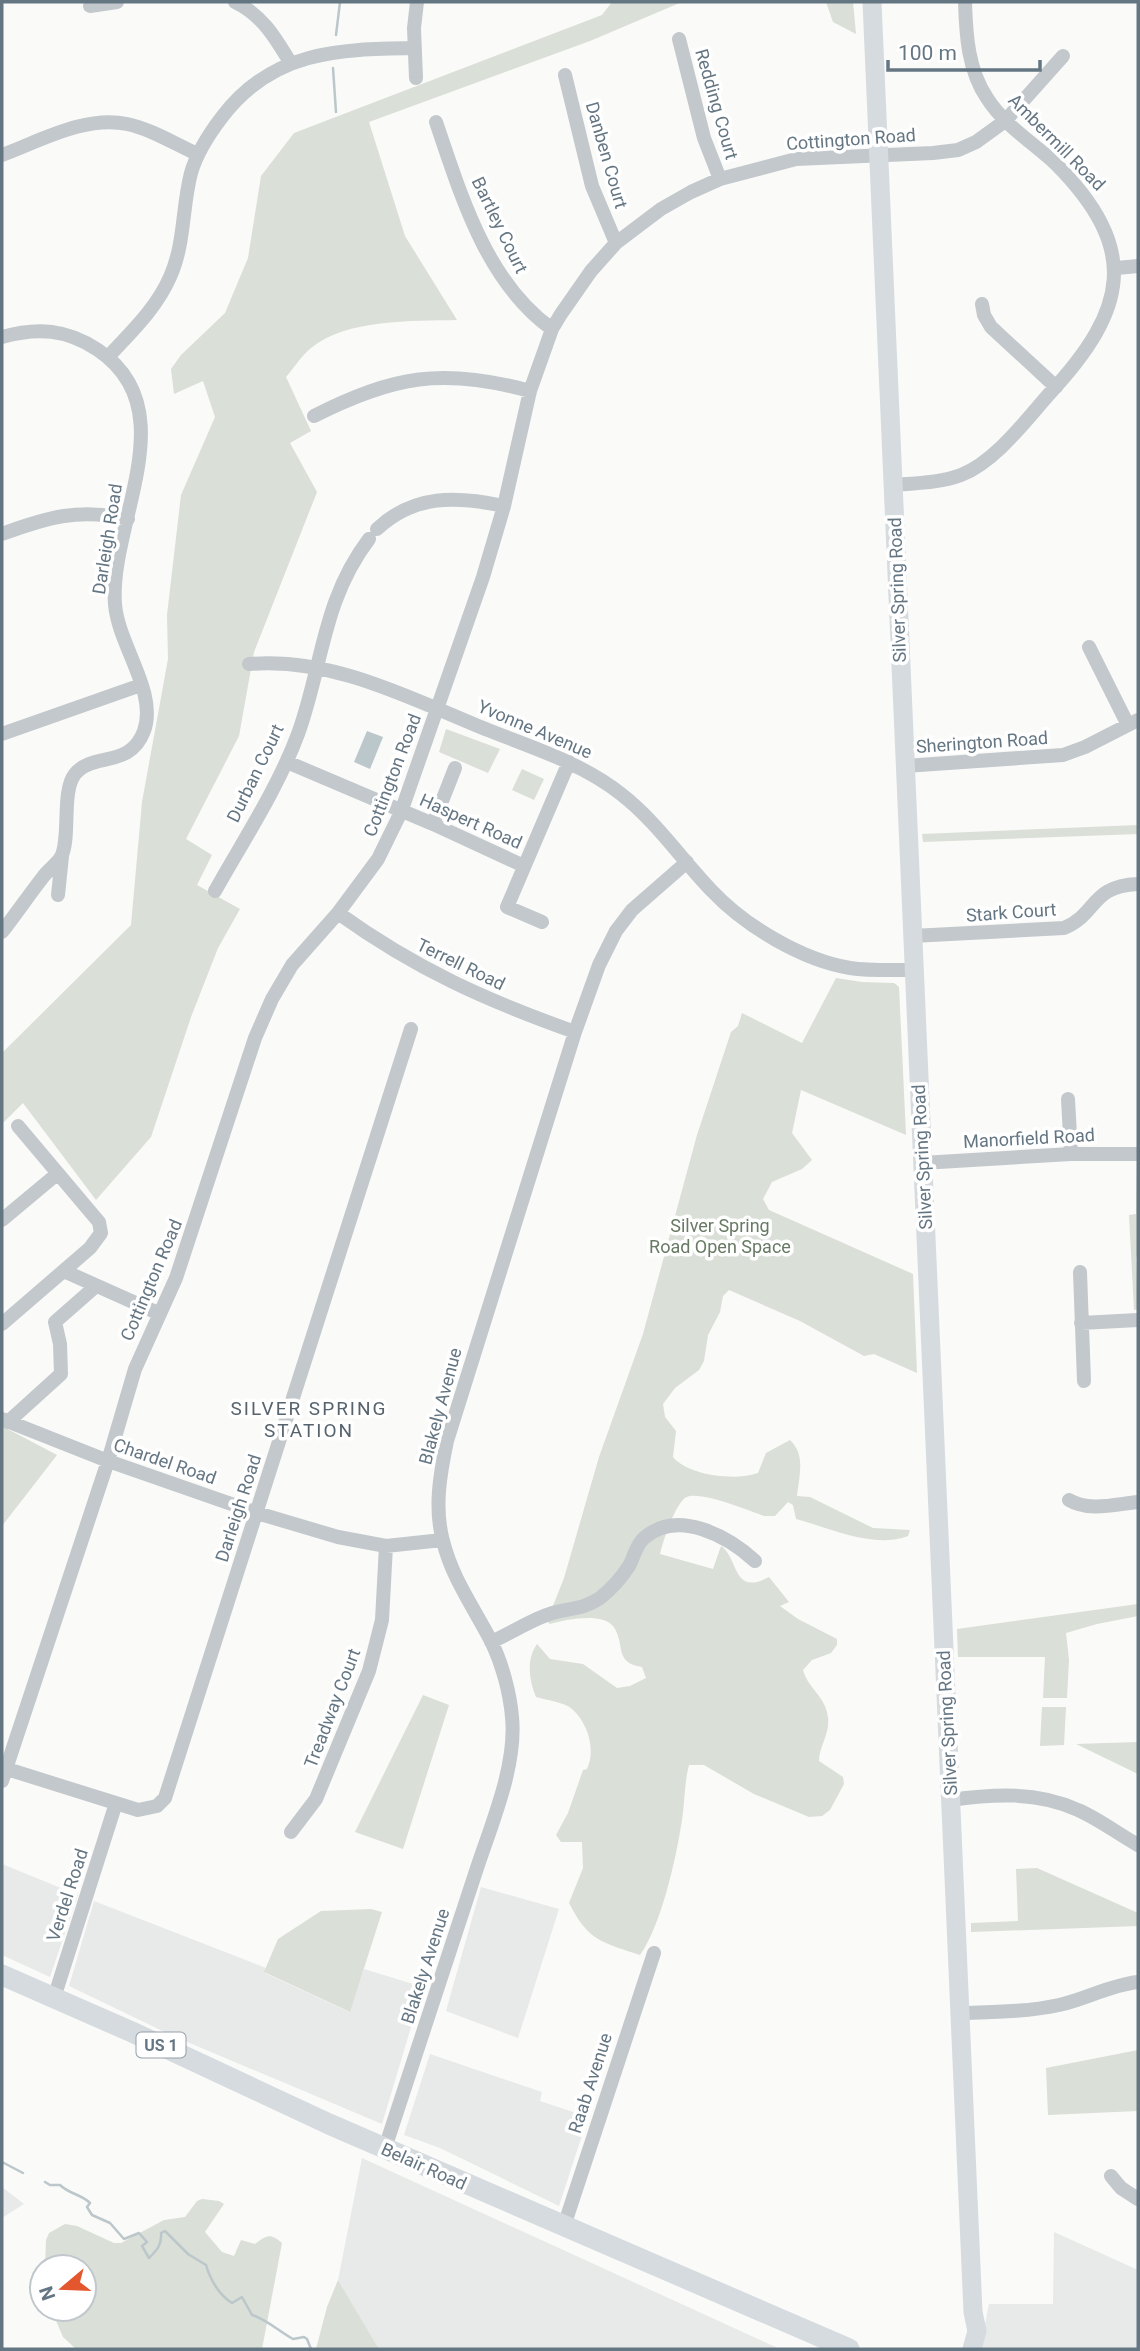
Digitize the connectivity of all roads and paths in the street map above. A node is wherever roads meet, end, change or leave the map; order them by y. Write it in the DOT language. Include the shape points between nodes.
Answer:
graph roads {
  1 [pos="117,2"];
  2 [pos="235,2"];
  3 [pos="417,2"];
  4 [pos="872,2"];
  5 [pos="965,2"];
  6 [pos="90,6"];
  7 [pos="679,38"];
  8 [pos="414,48"];
  9 [pos="1063,56"];
  10 [pos="290,62"];
  11 [pos="565,75"];
  12 [pos="416,78"];
  13 [pos="1005,121"];
  14 [pos="436,122"];
  15 [pos="197,154"];
  16 [pos="2,155"];
  17 [pos="879,155"];
  18 [pos="720,179"];
  19 [pos="616,243"];
  20 [pos="1138,266"];
  21 [pos="1117,268"];
  22 [pos="982,304"];
  23 [pos="552,329"];
  24 [pos="2,337"];
  25 [pos="108,357"];
  26 [pos="1056,387"];
  27 [pos="530,391"];
  28 [pos="314,416"];
  29 [pos="893,485"];
  30 [pos="503,506"];
  31 [pos="128,519"];
  32 [pos="2,534"];
  33 [pos="1088,647"];
  34 [pos="250,664"];
  35 [pos="316,667"];
  36 [pos="141,685"];
  37 [pos="438,709"];
  38 [pos="1133,722"];
  39 [pos="2,734"];
  40 [pos="286,762"];
  41 [pos="569,762"];
  42 [pos="905,766"];
  43 [pos="455,768"];
  44 [pos="401,812"];
  45 [pos="433,824"];
  46 [pos="62,856"];
  47 [pos="687,862"];
  48 [pos="524,866"];
  49 [pos="1138,884"];
  50 [pos="215,891"];
  51 [pos="58,895"];
  52 [pos="338,913"];
  53 [pos="542,922"];
  54 [pos="2,932"];
  55 [pos="912,936"];
  56 [pos="913,970"];
  57 [pos="411,1028"];
  58 [pos="575,1032"];
  59 [pos="1068,1099"];
  60 [pos="18,1126"];
  61 [pos="1071,1154"];
  62 [pos="1138,1154"];
  63 [pos="922,1163"];
  64 [pos="57,1174"];
  65 [pos="2,1220"];
  66 [pos="64,1271"];
  67 [pos="1080,1272"];
  68 [pos="96,1286"];
  69 [pos="160,1314"];
  70 [pos="1138,1320"];
  71 [pos="3,1321"];
  72 [pos="1082,1323"];
  73 [pos="1084,1381"];
  74 [pos="5,1420"];
  75 [pos="108,1461"];
  76 [pos="1069,1500"];
  77 [pos="1138,1502"];
  78 [pos="257,1513"];
  79 [pos="442,1540"];
  80 [pos="386,1546"];
  81 [pos="755,1561"];
  82 [pos="491,1643"];
  83 [pos="4,1775"];
  84 [pos="950,1800"];
  85 [pos="117,1804"];
  86 [pos="291,1832"];
  87 [pos="1138,1845"];
  88 [pos="654,1953"];
  89 [pos="2,1975"];
  90 [pos="1138,1982"];
  91 [pos="54,1998"];
  92 [pos="960,2013"];
  93 [pos="385,2148"];
  94 [pos="1111,2176"];
  95 [pos="1138,2199"];
  96 [pos="564,2226"];
  97 [pos="973,2312"];
  98 [pos="849,2349"];
  99 [pos="961,2349"];
  100 [pos="972,2349"];
  1 -- 6 [label="street"];
  2 -- 10 [label="street" via="261,19"];
  3 -- 8 [label="street"];
  4 -- 17 [label="main road, Silver Spring Road"];
  5 -- 13 [label="street, Ambermill Road" via="972,67 984,94"];
  7 -- 18 [label="street, Redding Court" via="704,138"];
  8 -- 10 [label="street" via="335,51"];
  8 -- 12 [label="street"];
  9 -- 13 [label="street, Cottington Road"];
  10 -- 15 [label="street" via="236,100"];
  11 -- 19 [label="street, Danben Court" via="592,186"];
  13 -- 17 [label="street, Cottington Road" via="958,150"];
  13 -- 21 [label="street, Ambermill Road" via="1054,162 1091,202 1107,228"];
  14 -- 23 [label="street, Bartley Court" via="495,264 524,306"];
  15 -- 16 [label="street" via="128,124 105,122"];
  15 -- 25 [label="street" via="171,276 149,313"];
  17 -- 18 [label="street, Cottington Road" via="796,159"];
  17 -- 29 [label="main road, Silver Spring Road"];
  18 -- 19 [label="street, Cottington Road" via="661,209"];
  19 -- 23 [label="street, Cottington Road" via="580,285"];
  20 -- 21 [label="street"];
  21 -- 26 [label="street, Ambermill Road" via="1107,317 1089,348"];
  22 -- 26 [label="street" via="991,327"];
  23 -- 27 [label="street, Cottington Road"];
  24 -- 25 [label="street" via="43,330 62,333"];
  25 -- 31 [label="street, Darleigh Road" via="132,391 141,423"];
  26 -- 29 [label="street, Ambermill Road" via="1012,436 971,470 939,480"];
  27 -- 28 [label="street" via="436,376 375,388"];
  27 -- 30 [label="street, Cottington Road"];
  29 -- 42 [label="main road, Silver Spring Road"];
  30 -- 35 [label="street, Durban Court" via="456,498 431,501 398,513 373,534 342,581"];
  30 -- 37 [label="street, Cottington Road"];
  31 -- 32 [label="street" via="72,513"];
  31 -- 36 [label="street, Darleigh Road" via="115,603 124,644"];
  33 -- 38 [label="street"];
  34 -- 35 [label="street, Yvonne Avenue"];
  35 -- 37 [label="street, Yvonne Avenue" via="372,682"];
  35 -- 40 [label="street, Durban Court"];
  36 -- 39 [label="street"];
  36 -- 46 [label="street, Darleigh Road" via="148,710 139,741 124,755 79,770 70,783"];
  37 -- 41 [label="street, Yvonne Avenue"];
  37 -- 44 [label="street, Cottington Road"];
  38 -- 42 [label="street, Sherington Road" via="1063,755"];
  40 -- 44 [label="street, Haspert Road"];
  40 -- 50 [label="street, Durban Court"];
  41 -- 47 [label="street, Yvonne Avenue" via="621,793"];
  41 -- 48 [label="street"];
  42 -- 55 [label="main road, Silver Spring Road"];
  43 -- 45 [label="street"];
  44 -- 45 [label="street, Haspert Road"];
  44 -- 52 [label="street, Cottington Road" via="378,859"];
  45 -- 48 [label="street, Haspert Road"];
  46 -- 51 [label="street, Darleigh Road"];
  46 -- 54 [label="street"];
  47 -- 56 [label="street, Yvonne Avenue" via="712,892 762,932 850,968"];
  47 -- 58 [label="street, Blakely Avenue" via="616,930"];
  48 -- 53 [label="street" via="507,906"];
  49 -- 55 [label="street, Stark Court" via="1105,892 1064,928"];
  52 -- 58 [label="street, Terrell Road" via="391,950 463,988"];
  52 -- 69 [label="street, Cottington Road" via="292,965 263,1020 195,1226"];
  55 -- 56 [label="main road, Silver Spring Road"];
  56 -- 63 [label="main road, Silver Spring Road"];
  57 -- 78 [label="street, Darleigh Road"];
  58 -- 79 [label="street, Blakely Avenue" via="447,1441 438,1491"];
  59 -- 61 [label="street"];
  60 -- 64 [label="street"];
  61 -- 62 [label="street, Manorfield Road"];
  61 -- 63 [label="street, Manorfield Road"];
  63 -- 84 [label="main road, Silver Spring Road"];
  64 -- 65 [label="street"];
  64 -- 66 [label="street" via="101,1228 97,1240"];
  66 -- 68 [label="street"];
  66 -- 71 [label="street"];
  67 -- 72 [label="street"];
  68 -- 69 [label="street"];
  68 -- 74 [label="street" via="55,1322 61,1374"];
  69 -- 75 [label="street, Cottington Road" via="135,1369"];
  70 -- 72 [label="street"];
  72 -- 73 [label="street"];
  74 -- 75 [label="street, Chardel Road"];
  75 -- 78 [label="street, Chardel Road"];
  75 -- 83 [label="street, Cottington Road"];
  76 -- 77 [label="street" via="1088,1507"];
  78 -- 80 [label="street, Chardel Road"];
  78 -- 85 [label="street, Darleigh Road" via="165,1798 148,1810"];
  79 -- 80 [label="street, Chardel Road"];
  79 -- 82 [label="street, Blakely Avenue" via="456,1580"];
  80 -- 86 [label="street, Treadway Court" via="384,1609 369,1671 316,1799"];
  81 -- 82 [label="street" via="741,1548 701,1528 657,1530 644,1539 628,1567 602,1596 586,1607 547,1614"];
  82 -- 93 [label="street, Blakely Avenue" via="512,1716 509,1760"];
  83 -- 85 [label="street, Darleigh Road"];
  84 -- 87 [label="street" via="1003,1795 1044,1799 1076,1809"];
  84 -- 92 [label="main road, Silver Spring Road"];
  85 -- 91 [label="street, Verdel Road"];
  88 -- 96 [label="street, Raab Avenue"];
  89 -- 91 [label="highway, Belair Road / US 1"];
  90 -- 92 [label="street" via="1060,2004"];
  91 -- 93 [label="highway, Belair Road / US 1"];
  92 -- 97 [label="main road, Silver Spring Road"];
  93 -- 96 [label="highway, Belair Road / US 1"];
  94 -- 95 [label="street"];
  96 -- 98 [label="highway, Belair Road / US 1"];
  97 -- 99 [label="main road, Silver Spring Road"];
  97 -- 100 [label="main road, Silver Spring Road" via="977,2330"];
}
